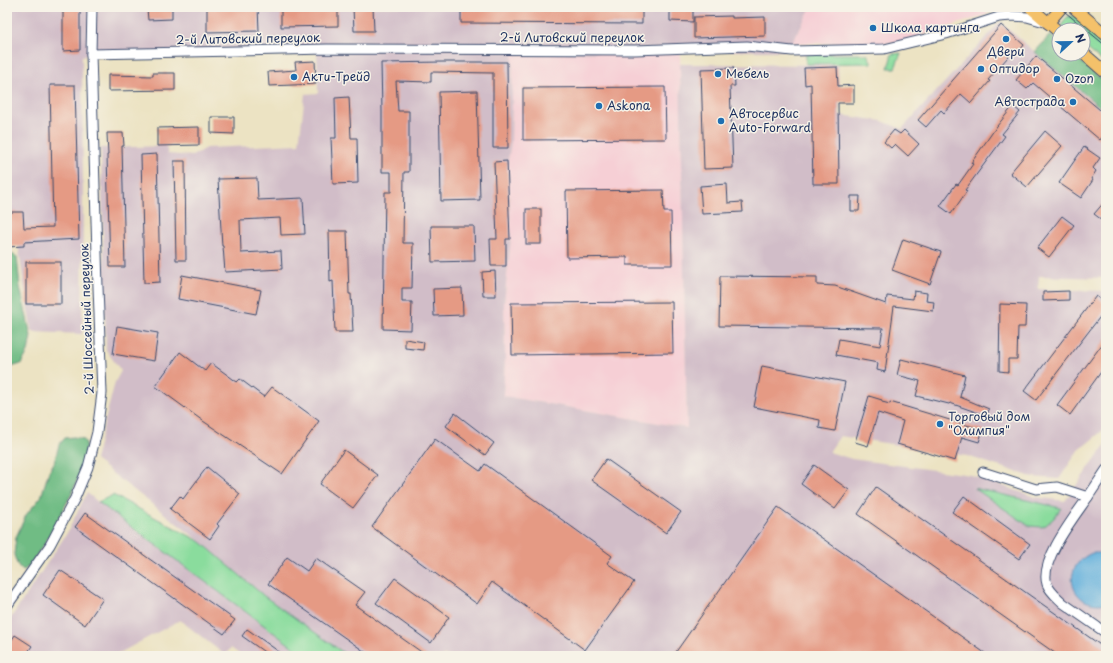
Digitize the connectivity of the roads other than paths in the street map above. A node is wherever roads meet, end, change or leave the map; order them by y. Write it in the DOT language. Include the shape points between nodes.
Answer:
graph roads {
  1 [pos="92,7"];
  2 [pos="1030,7"];
  3 [pos="1062,7"];
  4 [pos="1073,7"];
  5 [pos="1048,22"];
  6 [pos="1051,25"];
  7 [pos="1106,35"];
  8 [pos="91,54"];
  9 [pos="1091,60"];
  10 [pos="1106,73"];
  11 [pos="1106,470"];
  12 [pos="983,472"];
  13 [pos="1088,497"];
  14 [pos="7,606"];
  15 [pos="1106,633"];
  1 -- 8 [label="street, 2-й Шоссейный переулок"];
  2 -- 5 [label="main road"];
  3 -- 5 [label="main road"];
  4 -- 7 [label="main road"];
  5 -- 6 [label="main road"];
  5 -- 8 [label="street, 2-й Литовский переулок" via="1027,17 999,17 946,34 884,49 792,51 747,46 635,50 322,49"];
  8 -- 14 [label="street, 2-й Шоссейный переулок" via="102,394 97,432 88,467 75,498 50,545"];
  9 -- 10 [label="main road"];
  11 -- 13 [label="street"];
  12 -- 13 [label="street" via="1036,489 1057,487"];
  13 -- 15 [label="street" via="1055,546 1046,578 1049,589 1057,598"];
}
